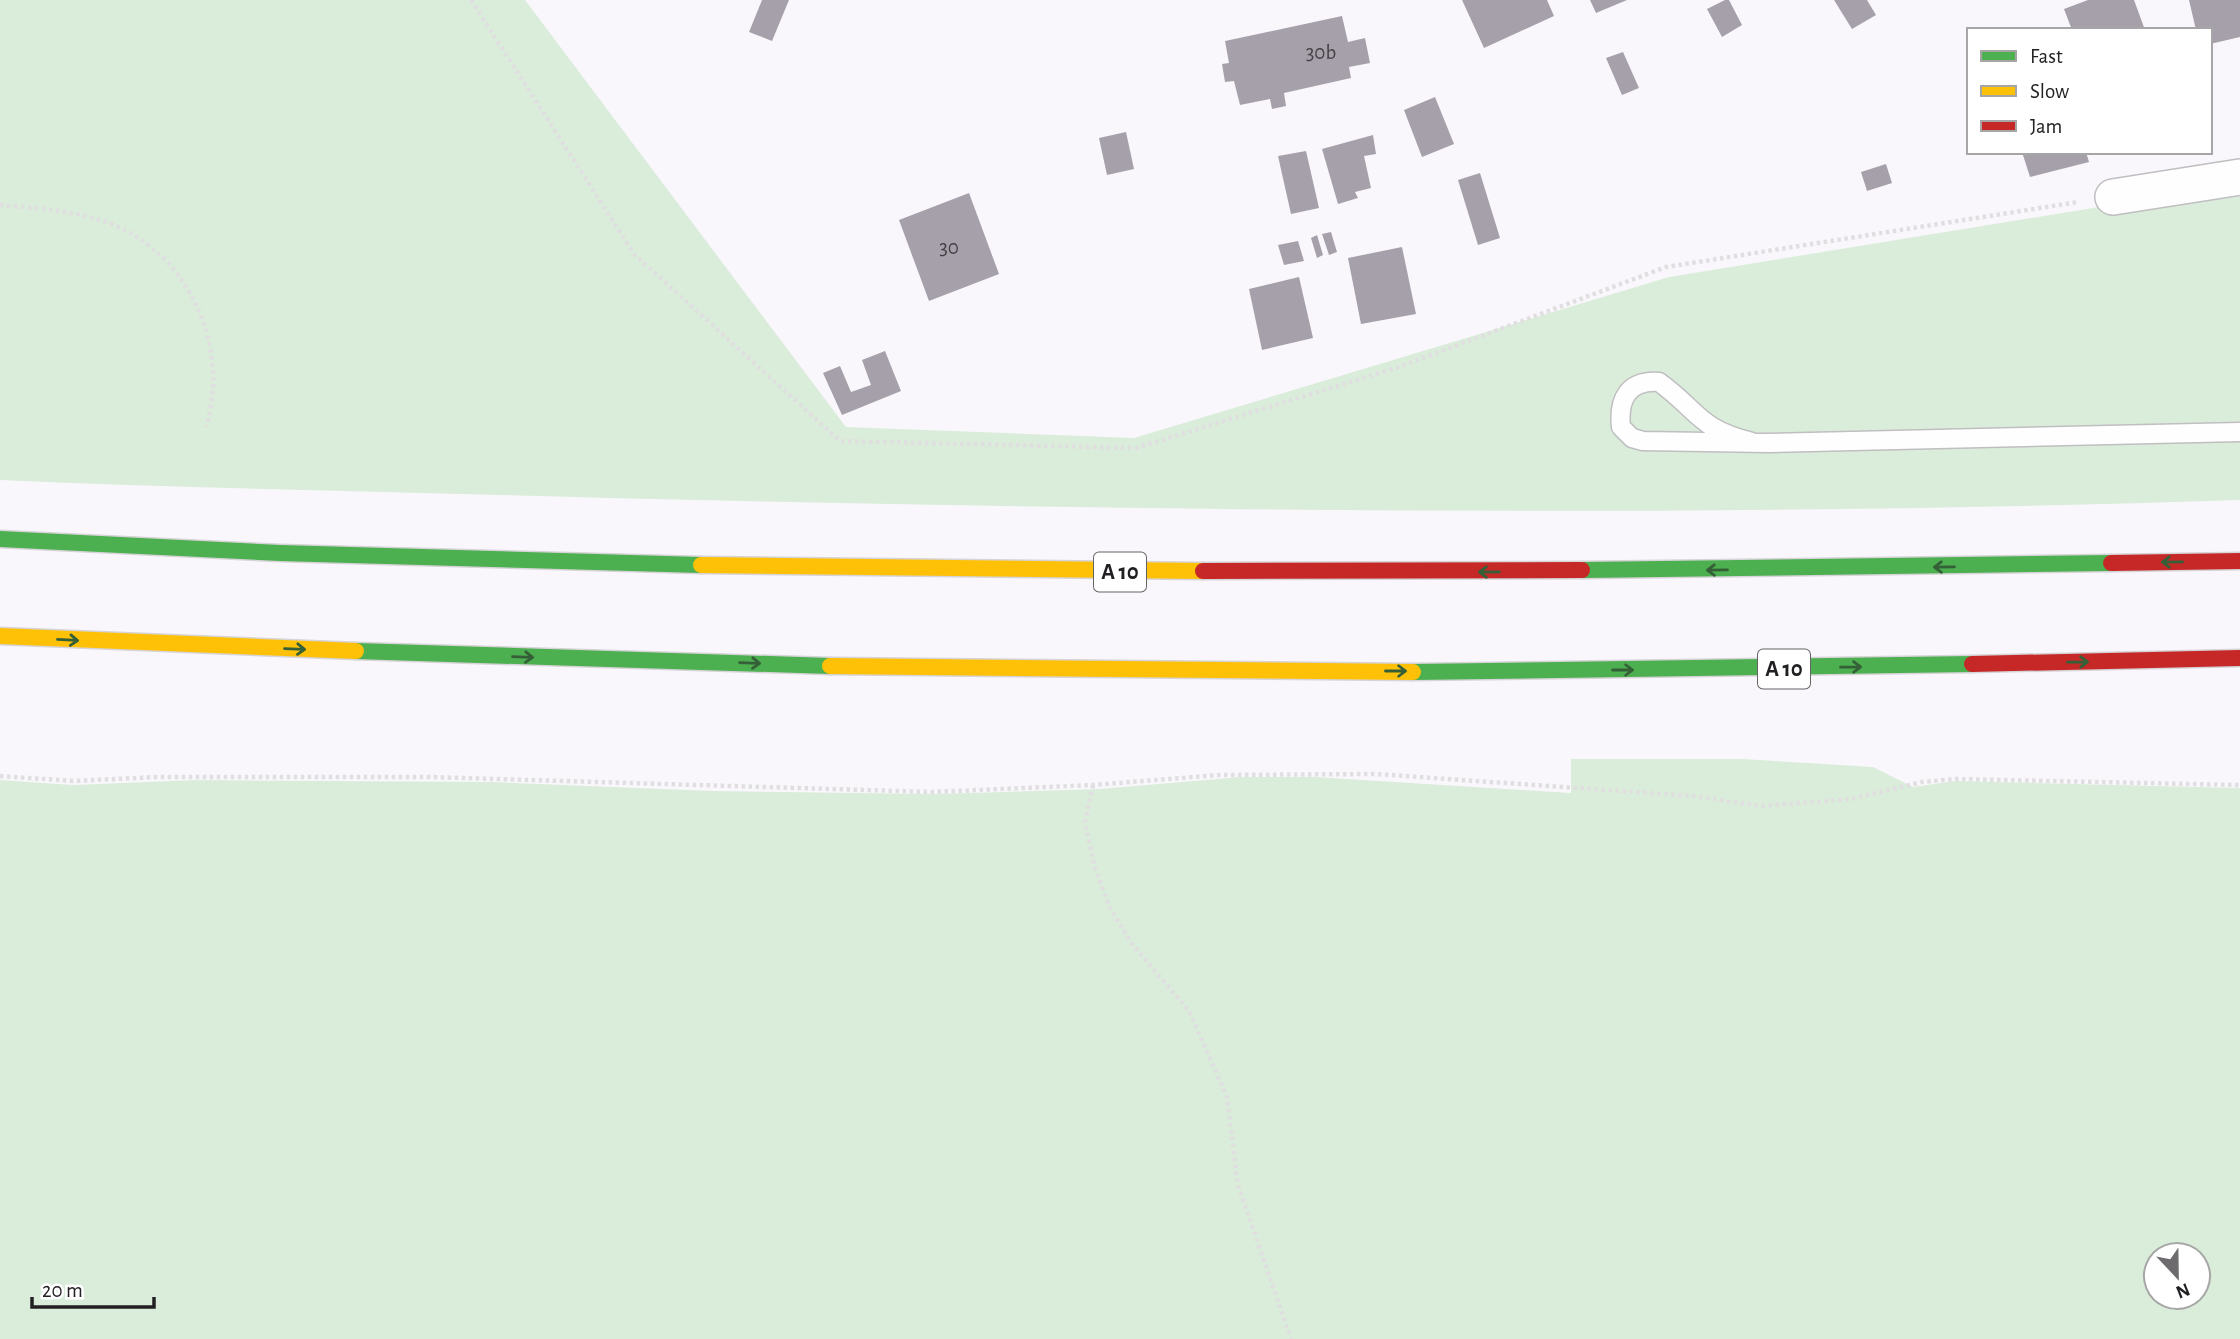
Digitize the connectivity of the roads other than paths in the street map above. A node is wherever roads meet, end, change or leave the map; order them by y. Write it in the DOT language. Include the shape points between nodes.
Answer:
graph roads {
  1 [pos="2240,177"];
  2 [pos="2113,197"];
  3 [pos="2240,432"];
  4 [pos="1752,442"];
  5 [pos="0,539"];
  6 [pos="2240,561"];
  7 [pos="0,636"];
  8 [pos="2240,658"];
  1 -- 2 [label="street"];
  3 -- 4 [label="lane"];
  4 -- 4 [label="lane" via="1632,438 1621,427 1619,410 1624,394 1636,384 1659,382 1710,428"];
  6 -- 5 [label="highway, A 10, one-way" via="1380,573 1044,571 606,562"];
  7 -- 8 [label="highway, A 10, one-way" via="875,667 1762,669"];
}
